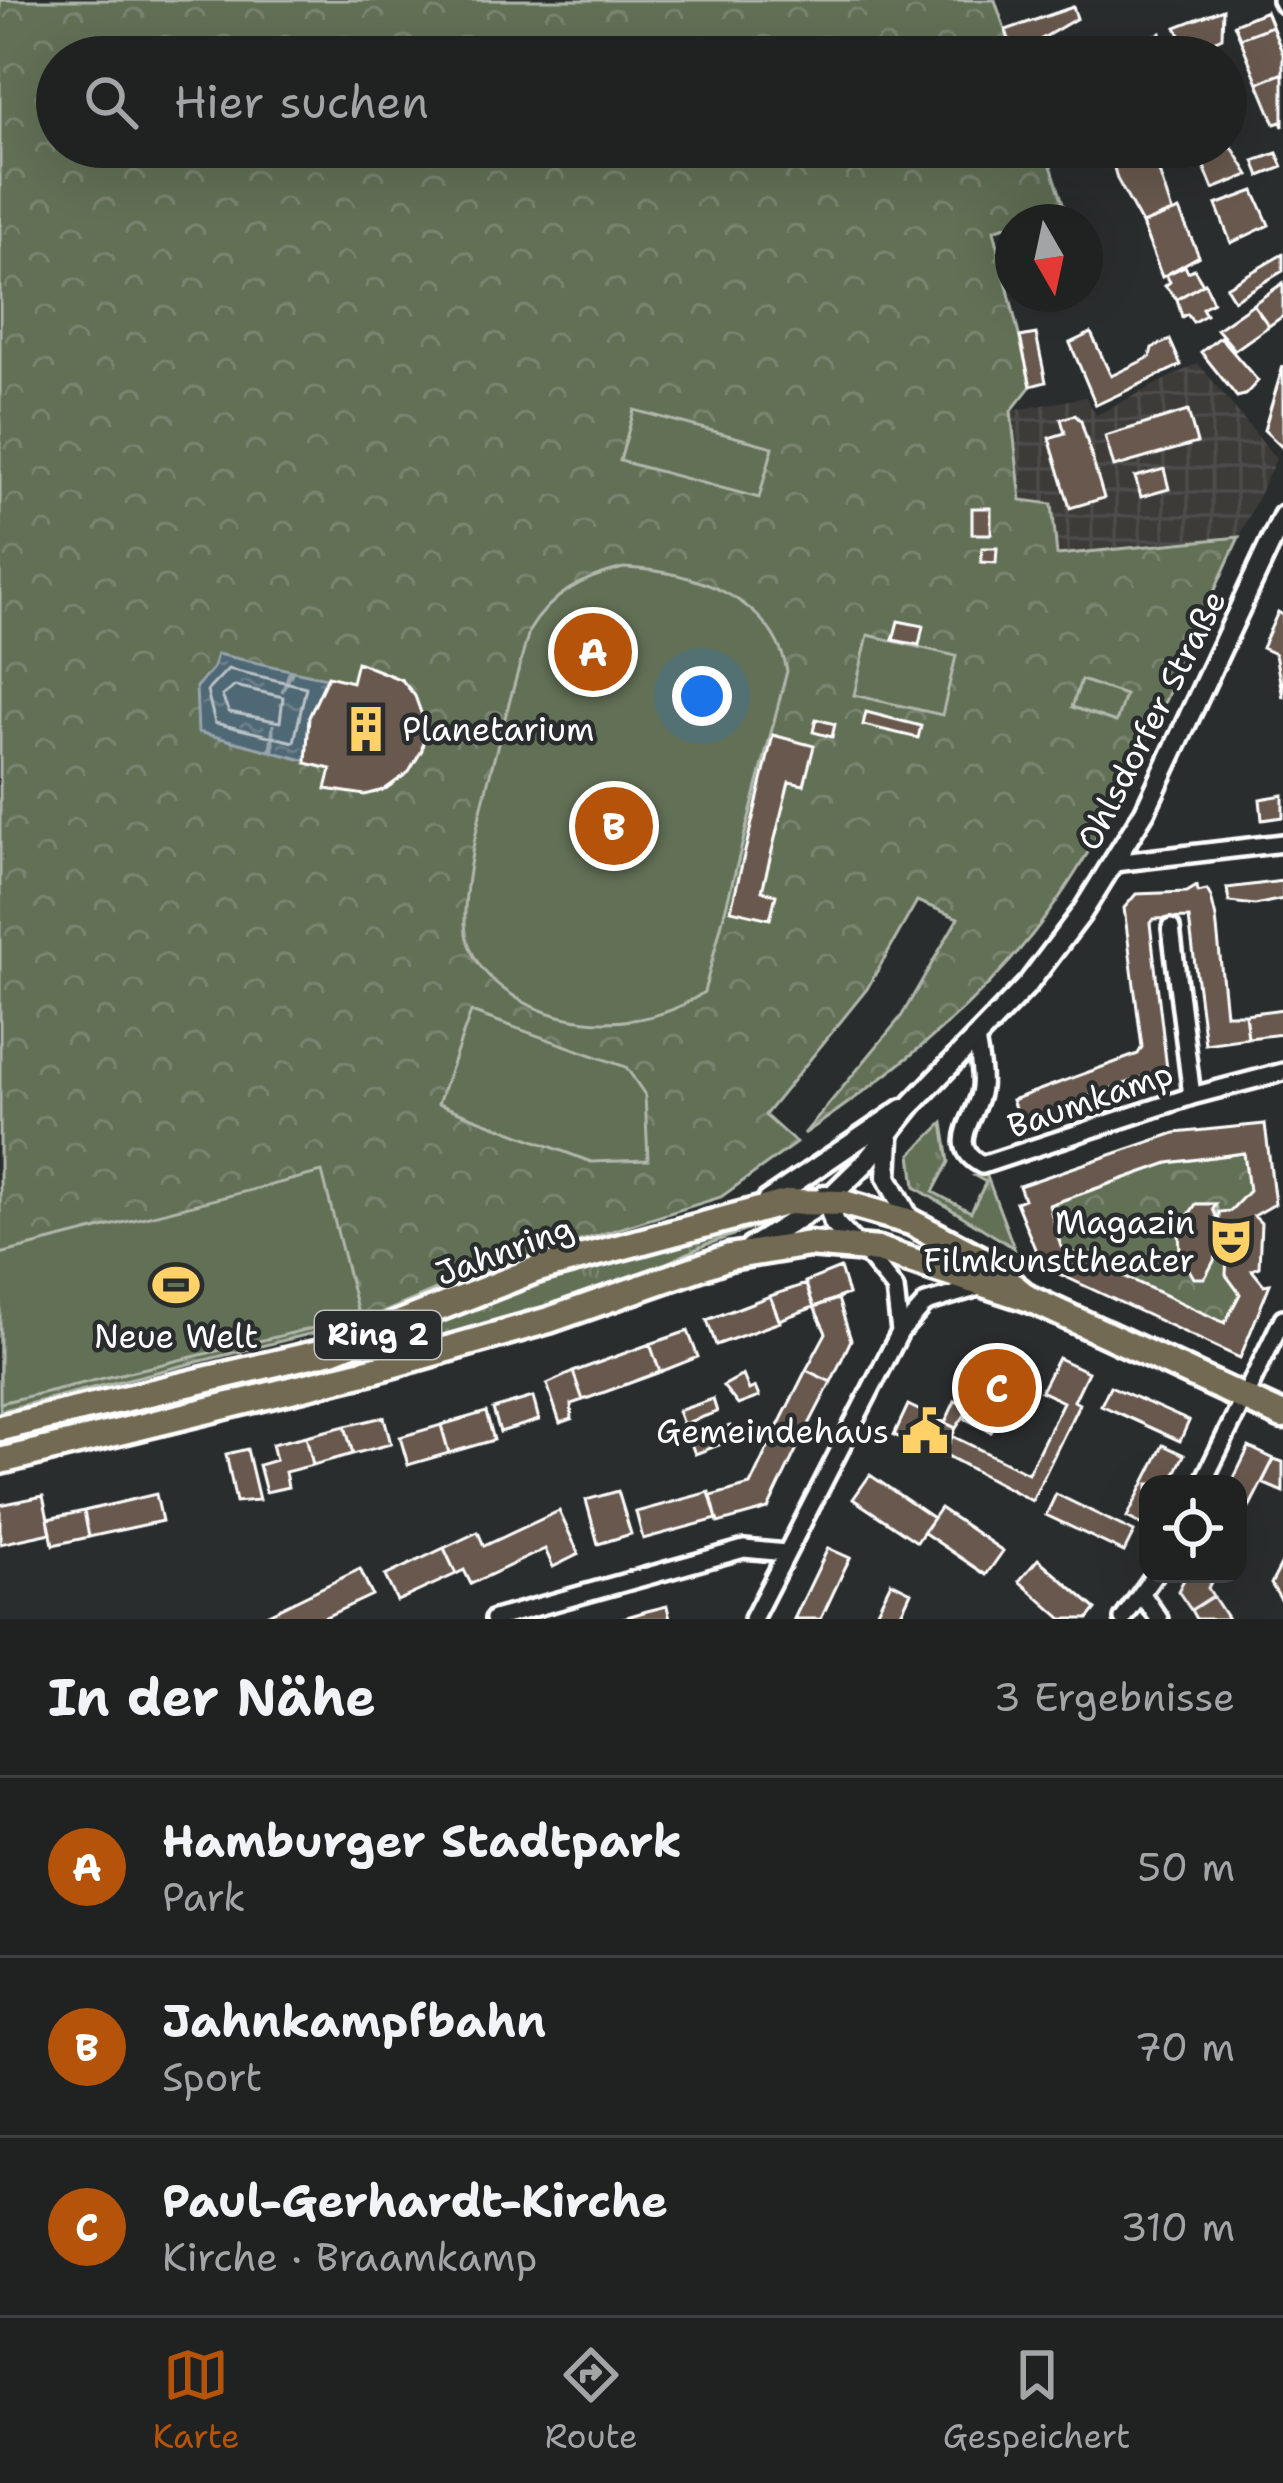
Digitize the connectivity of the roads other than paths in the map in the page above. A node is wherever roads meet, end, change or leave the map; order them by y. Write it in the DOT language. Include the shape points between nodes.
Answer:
graph roads {
  1 [pos="1283,516"];
  2 [pos="1283,843"];
  3 [pos="1114,863"];
  4 [pos="1171,928"];
  5 [pos="976,1038"];
  6 [pos="1283,1072"];
  7 [pos="1192,1096"];
  8 [pos="913,1103"];
  9 [pos="890,1134"];
  10 [pos="836,1157"];
  11 [pos="826,1202"];
  12 [pos="746,1210"];
  13 [pos="911,1222"];
  14 [pos="855,1245"];
  15 [pos="729,1257"];
  16 [pos="982,1286"];
  17 [pos="1030,1299"];
  18 [pos="1283,1318"];
  19 [pos="900,1332"];
  20 [pos="1245,1401"];
  21 [pos="1283,1416"];
  22 [pos="0,1428"];
  23 [pos="0,1461"];
  24 [pos="1207,1475"];
  25 [pos="786,1553"];
  26 [pos="1151,1583"];
  27 [pos="1144,1597"];
  28 [pos="494,1619"];
  29 [pos="753,1619"];
  30 [pos="1123,1619"];
  31 [pos="1159,1619"];
  1 -- 3 [label="street, Ohlsdorfer Straße"];
  2 -- 3 [label="street"];
  3 -- 5 [label="street, Ohlsdorfer Straße" via="1028,984"];
  4 -- 7 [label="street"];
  5 -- 7 [label="street, Baumkamp" via="981,1092 962,1139 982,1166"];
  5 -- 8 [label="street, Ohlsdorfer Straße"];
  6 -- 7 [label="street, Baumkamp"];
  8 -- 9 [label="street, Ohlsdorfer Straße"];
  8 -- 10 [label="street, Ohlsdorfer Straße"];
  9 -- 11 [label="street, Ohlsdorfer Straße"];
  9 -- 13 [label="street" via="887,1178"];
  10 -- 11 [label="street"];
  10 -- 12 [label="street, Ohlsdorfer Straße"];
  11 -- 12 [label="main road, Jahnring / Ring 2"];
  11 -- 13 [label="main road, Ring 2"];
  11 -- 14 [label="street"];
  11 -- 15 [label="street, Ohlsdorfer Straße"];
  12 -- 22 [label="main road, Jahnring / Ring 2" via="535,1270 332,1350"];
  13 -- 17 [label="main road, Ring 2" via="979,1258"];
  14 -- 15 [label="main road, Ring 2"];
  14 -- 16 [label="main road, Ring 2"];
  14 -- 19 [label="street" via="891,1281"];
  15 -- 23 [label="main road, Ring 2" via="377,1370"];
  16 -- 17 [label="main road, Ring 2"];
  16 -- 19 [label="street" via="926,1303"];
  17 -- 20 [label="main road, Ring 2"];
  18 -- 20 [label="street"];
  19 -- 25 [label="street"];
  20 -- 21 [label="main road, Ring 2"];
  20 -- 24 [label="street"];
  25 -- 28 [label="street" via="744,1549"];
  25 -- 29 [label="street"];
  26 -- 27 [label="street"];
  27 -- 30 [label="street"];
  27 -- 31 [label="street"];
}
